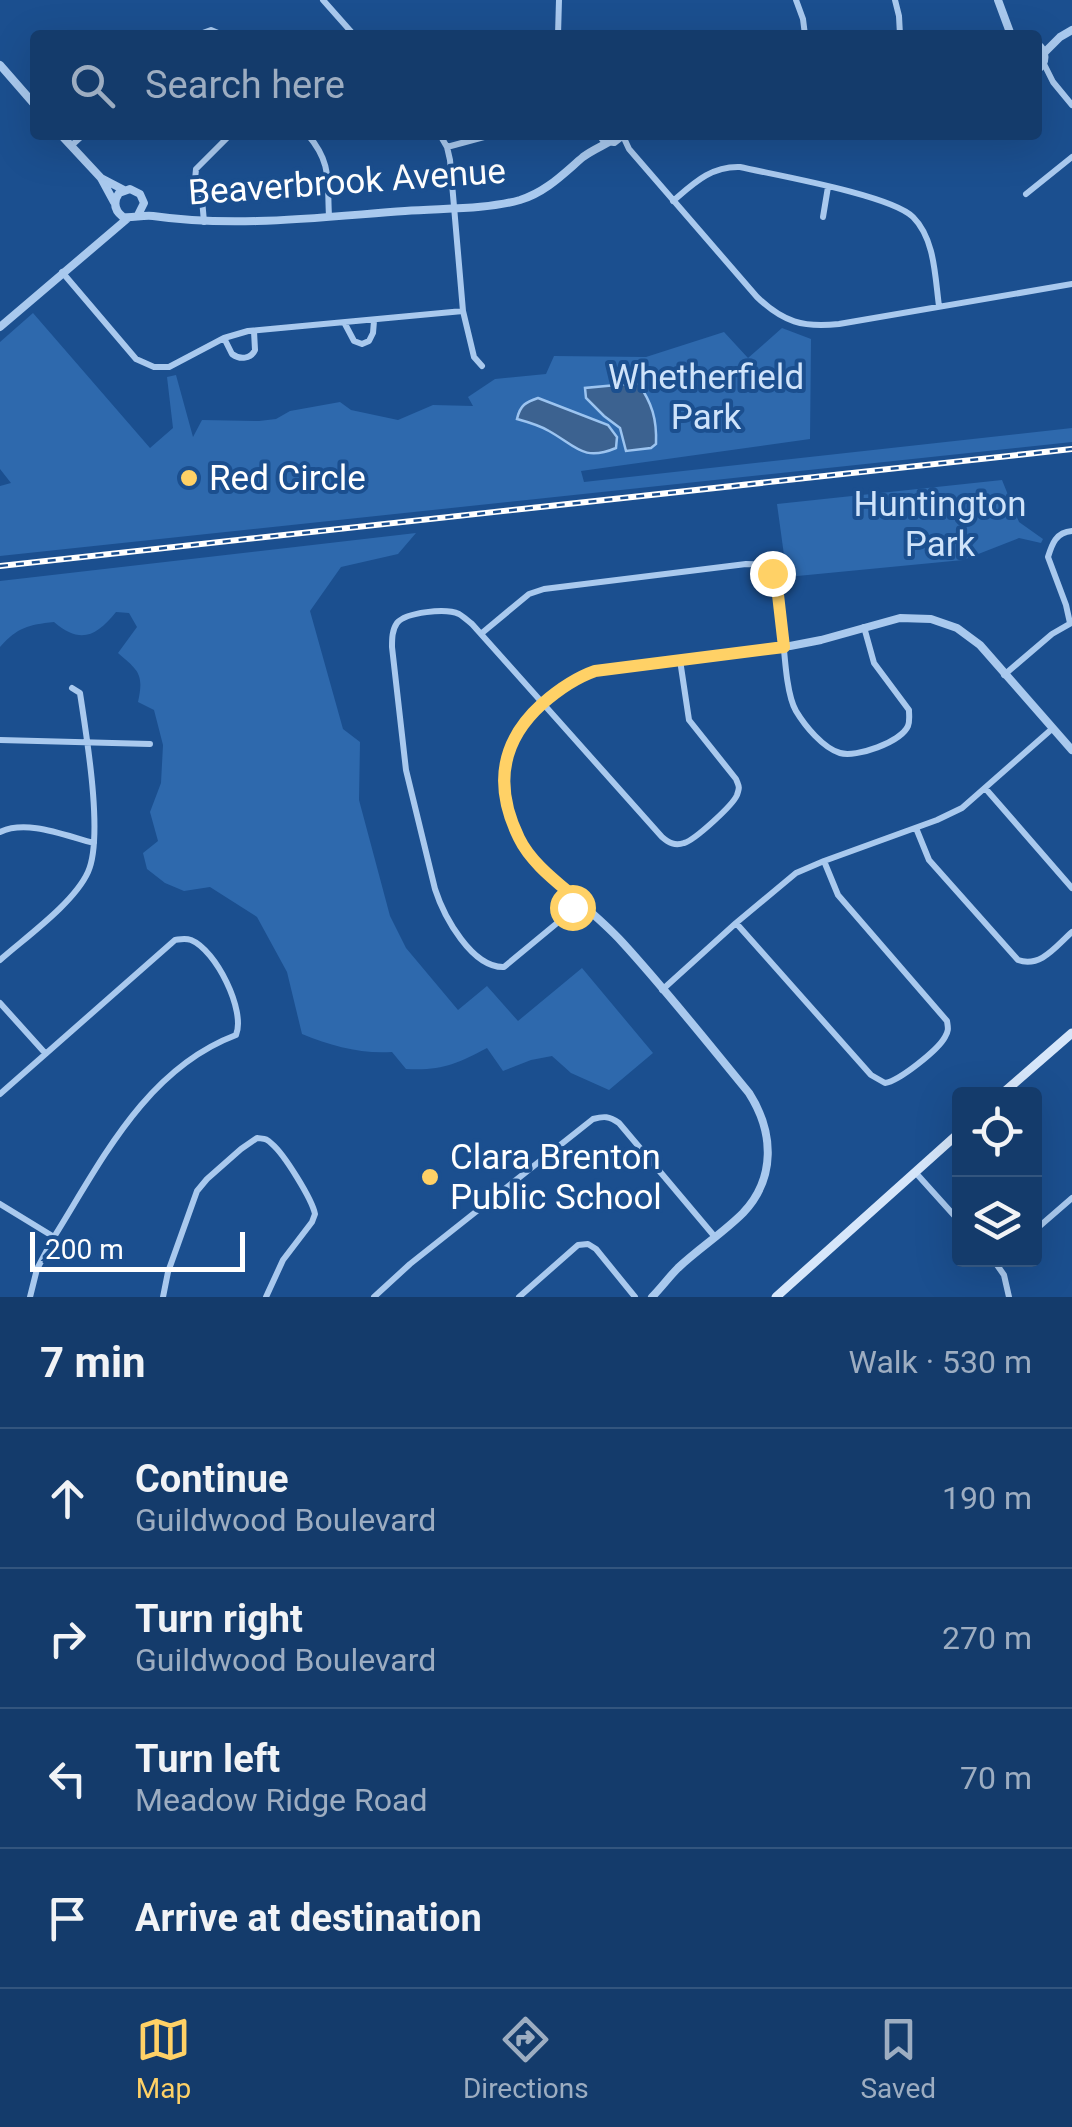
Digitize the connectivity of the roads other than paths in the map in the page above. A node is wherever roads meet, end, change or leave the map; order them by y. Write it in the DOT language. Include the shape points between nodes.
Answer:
graph roads {
  1 [pos="323,0"];
  2 [pos="559,0"];
  3 [pos="796,0"];
  4 [pos="895,0"];
  5 [pos="998,0"];
  6 [pos="1006,23"];
  7 [pos="350,30"];
  8 [pos="558,30"];
  9 [pos="804,30"];
  10 [pos="900,30"];
  11 [pos="1009,30"];
  12 [pos="1014,30"];
  13 [pos="1072,30"];
  14 [pos="1060,38"];
  15 [pos="1042,43"];
  16 [pos="1042,62"];
  17 [pos="0,65"];
  18 [pos="1042,68"];
  19 [pos="30,99"];
  20 [pos="1072,105"];
  21 [pos="66,140"];
  22 [pos="78,140"];
  23 [pos="225,140"];
  24 [pos="312,140"];
  25 [pos="443,140"];
  26 [pos="473,140"];
  27 [pos="595,140"];
  28 [pos="615,140"];
  29 [pos="618,140"];
  30 [pos="71,146"];
  31 [pos="448,147"];
  32 [pos="586,154"];
  33 [pos="1072,157"];
  34 [pos="101,178"];
  35 [pos="828,187"];
  36 [pos="124,190"];
  37 [pos="1026,194"];
  38 [pos="673,200"];
  39 [pos="144,204"];
  40 [pos="115,206"];
  41 [pos="454,207"];
  42 [pos="138,215"];
  43 [pos="156,216"];
  44 [pos="328,216"];
  45 [pos="823,217"];
  46 [pos="128,218"];
  47 [pos="204,222"];
  48 [pos="108,234"];
  49 [pos="62,272"];
  50 [pos="1072,284"];
  51 [pos="939,306"];
  52 [pos="463,311"];
  53 [pos="374,321"];
  54 [pos="344,324"];
  55 [pos="0,327"];
  56 [pos="254,331"];
  57 [pos="224,338"];
  58 [pos="482,366"];
  59 [pos="1072,531"];
  60 [pos="1071,623"];
  61 [pos="864,627"];
  62 [pos="482,633"];
  63 [pos="784,647"];
  64 [pos="680,660"];
  65 [pos="1004,675"];
  66 [pos="72,688"];
  67 [pos="544,703"];
  68 [pos="1052,728"];
  69 [pos="0,740"];
  70 [pos="88,741"];
  71 [pos="150,744"];
  72 [pos="1072,750"];
  73 [pos="986,788"];
  74 [pos="916,828"];
  75 [pos="0,832"];
  76 [pos="94,843"];
  77 [pos="824,861"];
  78 [pos="1072,888"];
  79 [pos="578,900"];
  80 [pos="736,923"];
  81 [pos="1072,932"];
  82 [pos="0,960"];
  83 [pos="662,990"];
  84 [pos="0,1003"];
  85 [pos="1072,1032"];
  86 [pos="46,1053"];
  87 [pos="1010,1087"];
  88 [pos="0,1094"];
  89 [pos="952,1139"];
  90 [pos="915,1172"];
  91 [pos="1072,1198"];
  92 [pos="0,1204"];
  93 [pos="952,1213"];
  94 [pos="1042,1224"];
  95 [pos="715,1237"];
  96 [pos="54,1238"];
  97 [pos="1000,1267"];
  98 [pos="30,1297"];
  99 [pos="163,1297"];
  100 [pos="266,1297"];
  101 [pos="374,1297"];
  102 [pos="518,1297"];
  103 [pos="636,1297"];
  104 [pos="652,1297"];
  105 [pos="776,1297"];
  106 [pos="1009,1297"];
  1 -- 7 [label="street"];
  2 -- 8 [label="street"];
  3 -- 9 [label="street"];
  4 -- 10 [label="street"];
  5 -- 6 [label="street"];
  6 -- 11 [label="street"];
  6 -- 12 [label="street"];
  13 -- 14 [label="street"];
  14 -- 15 [label="street"];
  14 -- 16 [label="street"];
  17 -- 19 [label="street"];
  18 -- 20 [label="street"];
  21 -- 30 [label="street"];
  22 -- 30 [label="street"];
  23 -- 47 [label="street" via="196,168"];
  24 -- 44 [label="street" via="326,168"];
  25 -- 31 [label="street"];
  26 -- 31 [label="street"];
  27 -- 32 [label="street, Beaverbrook Avenue"];
  28 -- 32 [label="street, Beaverbrook Avenue"];
  29 -- 38 [label="street"];
  30 -- 34 [label="street"];
  31 -- 41 [label="street"];
  32 -- 41 [label="street, Beaverbrook Avenue" via="538,193"];
  33 -- 37 [label="street"];
  34 -- 36 [label="street"];
  34 -- 40 [label="street"];
  35 -- 38 [label="street" via="728,166 702,176"];
  35 -- 45 [label="street"];
  35 -- 51 [label="street" via="911,214 930,251"];
  36 -- 39 [label="street" via="140,194"];
  36 -- 40 [label="street"];
  38 -- 51 [label="street" via="756,297 784,319 826,325"];
  39 -- 42 [label="street"];
  39 -- 43 [label="street, Beaverbrook Avenue"];
  40 -- 46 [label="street"];
  40 -- 48 [label="street"];
  41 -- 44 [label="street, Beaverbrook Avenue"];
  41 -- 52 [label="street"];
  42 -- 43 [label="street, Beaverbrook Avenue"];
  42 -- 46 [label="street"];
  43 -- 47 [label="street, Beaverbrook Avenue"];
  44 -- 47 [label="street, Beaverbrook Avenue"];
  46 -- 48 [label="street"];
  48 -- 49 [label="street"];
  49 -- 55 [label="street"];
  49 -- 57 [label="street" via="136,359 154,367 169,367"];
  50 -- 51 [label="street"];
  52 -- 53 [label="street"];
  52 -- 58 [label="street"];
  53 -- 54 [label="street"];
  53 -- 54 [label="street" via="369,342 362,344"];
  54 -- 56 [label="street"];
  56 -- 57 [label="street"];
  56 -- 57 [label="street" via="255,350 245,358 232,354"];
  59 -- 60 [label="street" via="1053,542 1048,558"];
  60 -- 65 [label="street"];
  61 -- 63 [label="street"];
  61 -- 63 [label="street" via="874,662 910,710 899,737 862,752 836,752 795,710"];
  61 -- 65 [label="street" via="900,618 946,623 970,636"];
  62 -- 63 [label="street" via="528,594 544,589 757,564 766,566 777,586"];
  62 -- 67 [label="street"];
  62 -- 79 [label="street" via="447,610 402,618 392,634 406,770 441,907 483,962 504,967"];
  63 -- 64 [label="street"];
  64 -- 67 [label="street" via="595,671"];
  64 -- 67 [label="street" via="690,720 739,787 736,798 688,842 662,837"];
  65 -- 68 [label="street"];
  66 -- 70 [label="street" via="80,693"];
  67 -- 79 [label="street" via="507,752 505,789 530,855"];
  68 -- 72 [label="street"];
  68 -- 73 [label="street"];
  69 -- 70 [label="street"];
  70 -- 71 [label="street"];
  70 -- 76 [label="street"];
  73 -- 74 [label="street" via="962,808"];
  73 -- 78 [label="street"];
  74 -- 77 [label="street"];
  74 -- 81 [label="street" via="929,860 1018,960 1037,961"];
  75 -- 76 [label="street" via="12,826"];
  76 -- 82 [label="street" via="89,870 72,896"];
  77 -- 80 [label="street" via="796,873"];
  77 -- 80 [label="street" via="838,895 947,1021 942,1042 900,1079 886,1083 871,1075"];
  79 -- 83 [label="street"];
  80 -- 83 [label="street"];
  83 -- 95 [label="street" via="764,1120 769,1150 761,1188"];
  84 -- 86 [label="street"];
  85 -- 87 [label="main road"];
  86 -- 88 [label="street"];
  86 -- 96 [label="street" via="175,940 194,941 221,970 239,1014 236,1035 191,1057 138,1106"];
  89 -- 90 [label="main road"];
  90 -- 93 [label="street"];
  90 -- 105 [label="main road"];
  91 -- 94 [label="street"];
  92 -- 96 [label="street"];
  95 -- 101 [label="street" via="618,1123 603,1116"];
  95 -- 104 [label="street"];
  96 -- 98 [label="street"];
  97 -- 106 [label="street"];
  99 -- 100 [label="street" via="197,1191 257,1138 277,1150 315,1214 282,1260"];
  102 -- 103 [label="street" via="588,1244"];
}
